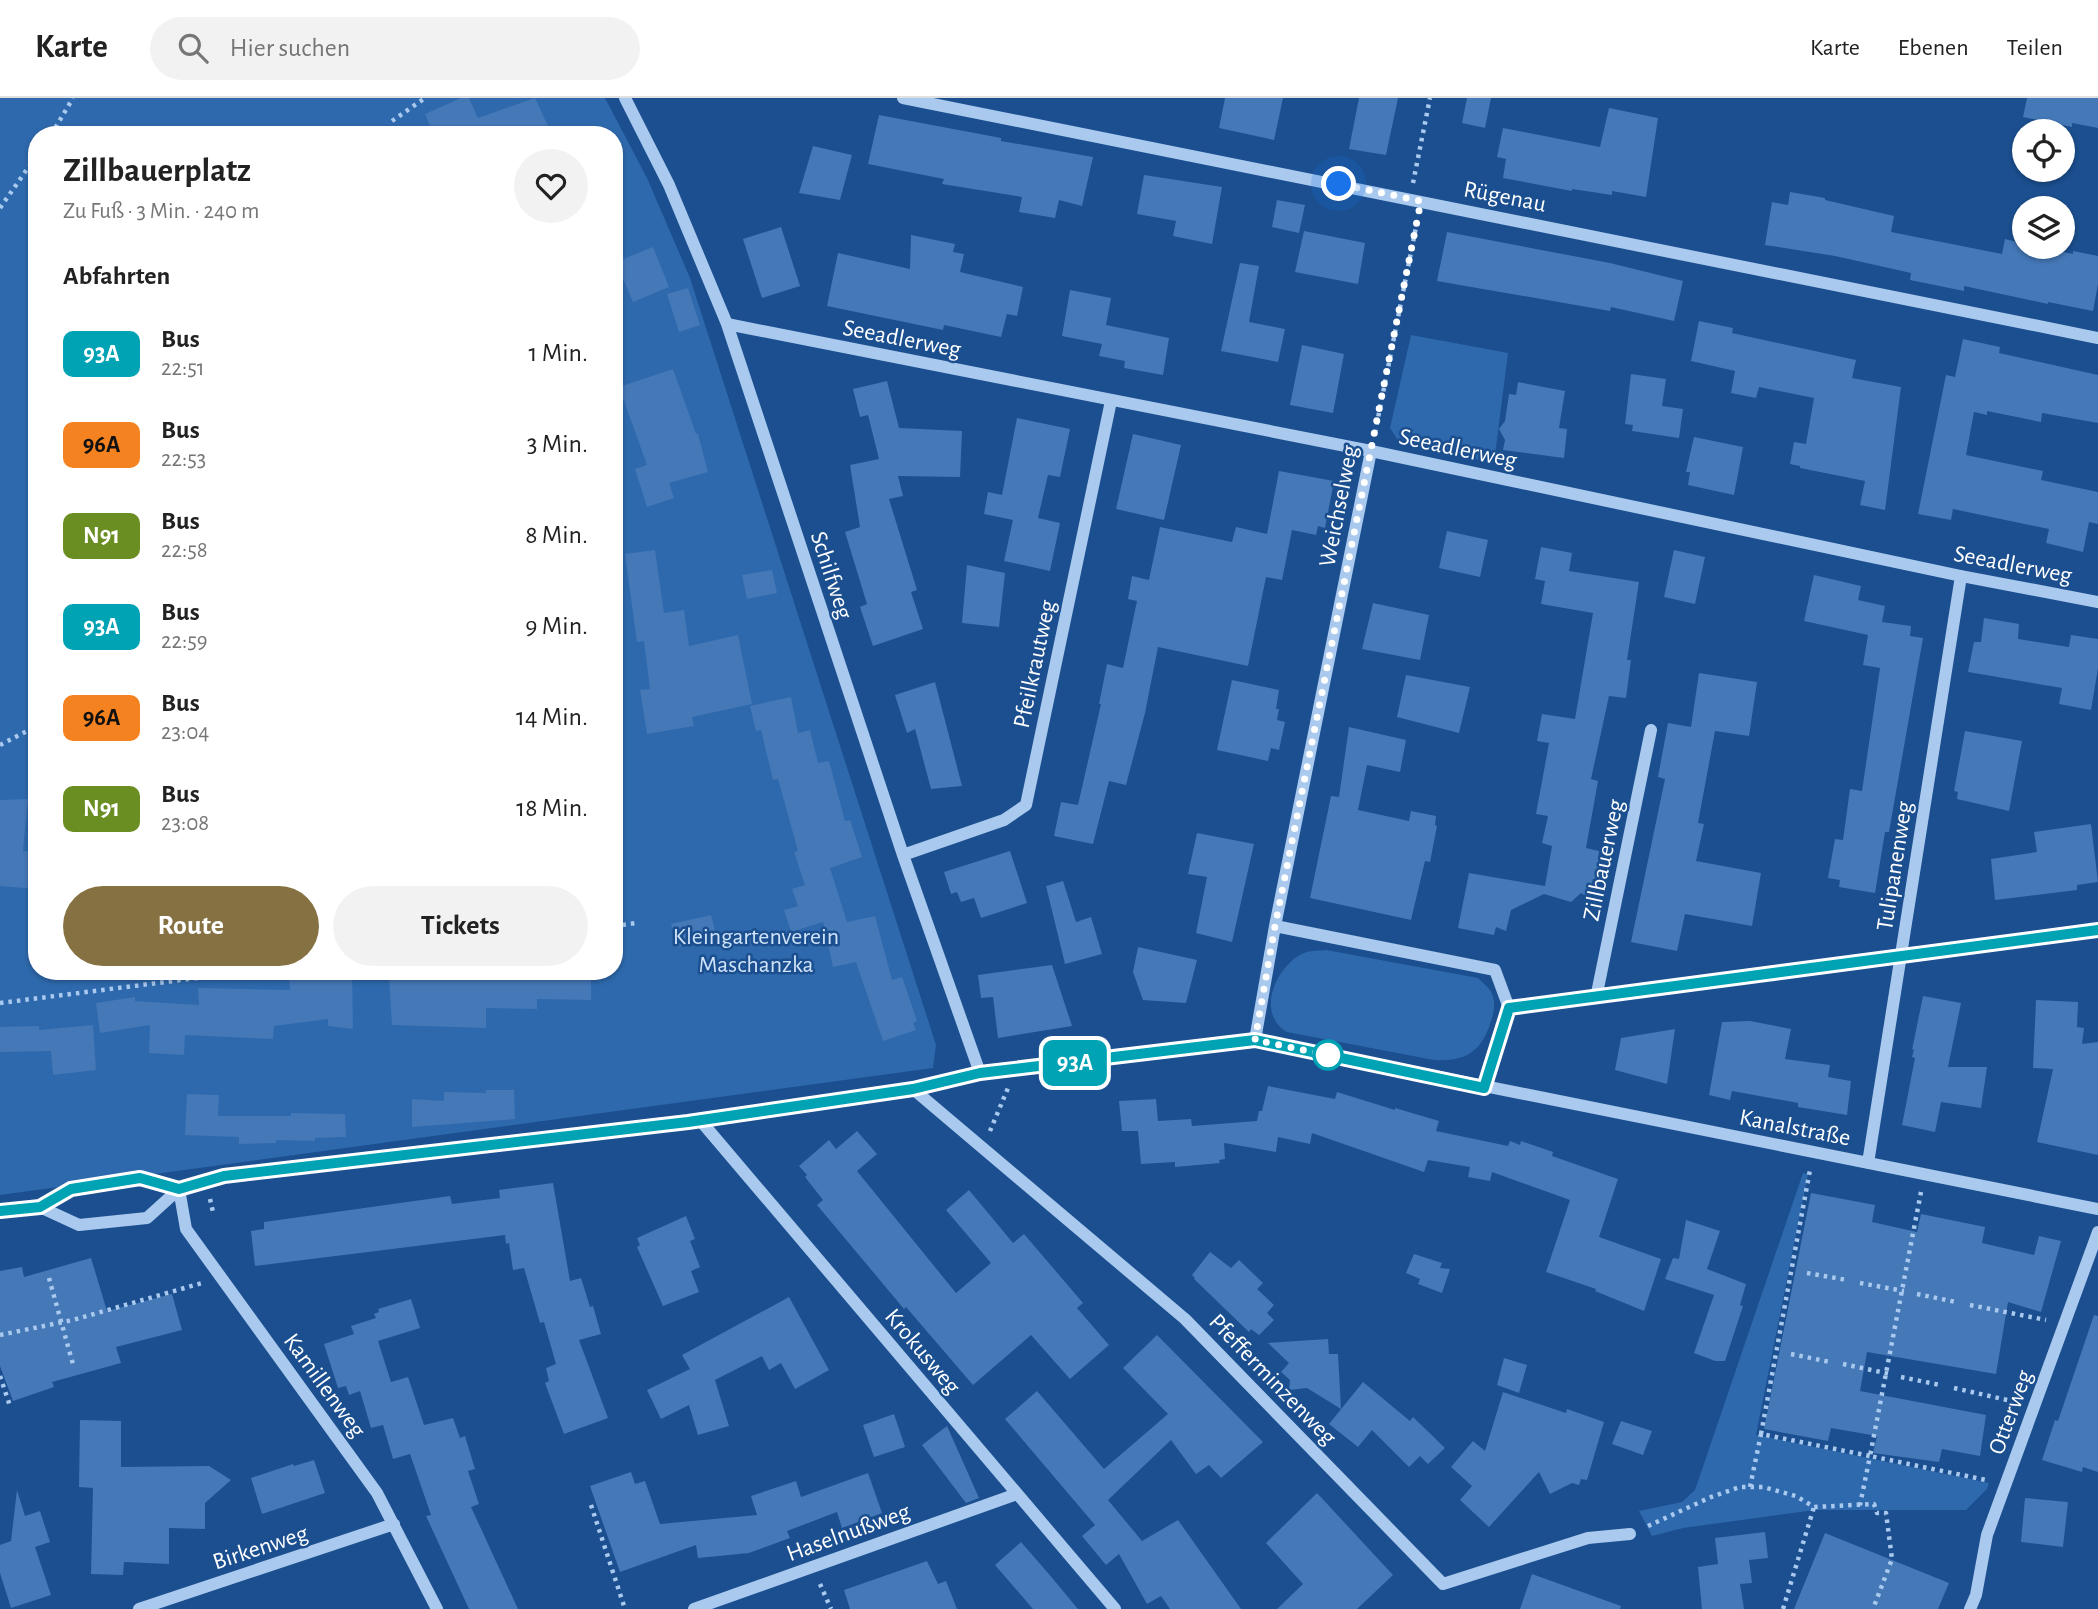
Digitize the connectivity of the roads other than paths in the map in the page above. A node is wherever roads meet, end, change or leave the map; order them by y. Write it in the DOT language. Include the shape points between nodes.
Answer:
graph roads {
  1 [pos="625,98"];
  2 [pos="903,98"];
  3 [pos="727,324"];
  4 [pos="2098,338"];
  5 [pos="1111,401"];
  6 [pos="1371,451"];
  7 [pos="1961,576"];
  8 [pos="2098,602"];
  9 [pos="1651,730"];
  10 [pos="904,855"];
  11 [pos="1275,926"];
  12 [pos="2098,930"];
  13 [pos="1901,956"];
  14 [pos="1596,998"];
  15 [pos="1509,1008"];
  16 [pos="1255,1040"];
  17 [pos="980,1073"];
  18 [pos="1484,1088"];
  19 [pos="913,1089"];
  20 [pos="700,1120"];
  21 [pos="1868,1163"];
  22 [pos="179,1189"];
  23 [pos="40,1207"];
  24 [pos="2098,1209"];
  25 [pos="0,1211"];
  26 [pos="2098,1232"];
  27 [pos="1017,1494"];
  28 [pos="394,1524"];
  29 [pos="1630,1534"];
  30 [pos="139,1609"];
  31 [pos="437,1609"];
  32 [pos="694,1609"];
  33 [pos="1115,1609"];
  34 [pos="1970,1609"];
  1 -- 3 [label="street, Schilfweg" via="669,185"];
  2 -- 4 [label="street, Rügenau"];
  3 -- 5 [label="street, Seeadlerweg"];
  3 -- 10 [label="street, Schilfweg"];
  5 -- 6 [label="street, Seeadlerweg"];
  5 -- 10 [label="street, Pfeilkrautweg" via="1027,806 1004,820"];
  6 -- 7 [label="street, Seeadlerweg"];
  6 -- 11 [label="street, Weichselweg"];
  7 -- 8 [label="street, Seeadlerweg"];
  7 -- 13 [label="street, Tulipanenweg"];
  9 -- 14 [label="street, Zillbauerweg"];
  10 -- 17 [label="street, Schilfweg"];
  11 -- 15 [label="street" via="1495,970"];
  11 -- 16 [label="street, Weichselweg"];
  12 -- 13 [label="street"];
  13 -- 14 [label="street"];
  13 -- 21 [label="street, Tulipanenweg"];
  14 -- 15 [label="street"];
  15 -- 18 [label="street"];
  16 -- 17 [label="street"];
  16 -- 18 [label="street, Kanalstraße"];
  17 -- 19 [label="street"];
  18 -- 21 [label="street, Kanalstraße"];
  19 -- 20 [label="street"];
  19 -- 29 [label="street, Pfefferminzenweg" via="1185,1319 1443,1584 1588,1538"];
  20 -- 22 [label="street" via="224,1176"];
  20 -- 27 [label="street, Krokusweg"];
  21 -- 24 [label="street, Kanalstraße"];
  22 -- 23 [label="street" via="140,1178 71,1189"];
  22 -- 23 [label="street" via="147,1218 79,1225"];
  22 -- 28 [label="street, Kamillenweg" via="186,1229 377,1493"];
  23 -- 25 [label="street"];
  26 -- 34 [label="street, Otterweg" via="1987,1535"];
  27 -- 32 [label="street, Haselnußweg"];
  27 -- 33 [label="street, Krokusweg"];
  28 -- 30 [label="street, Birkenweg"];
  28 -- 31 [label="street, Kamillenweg"];
}
